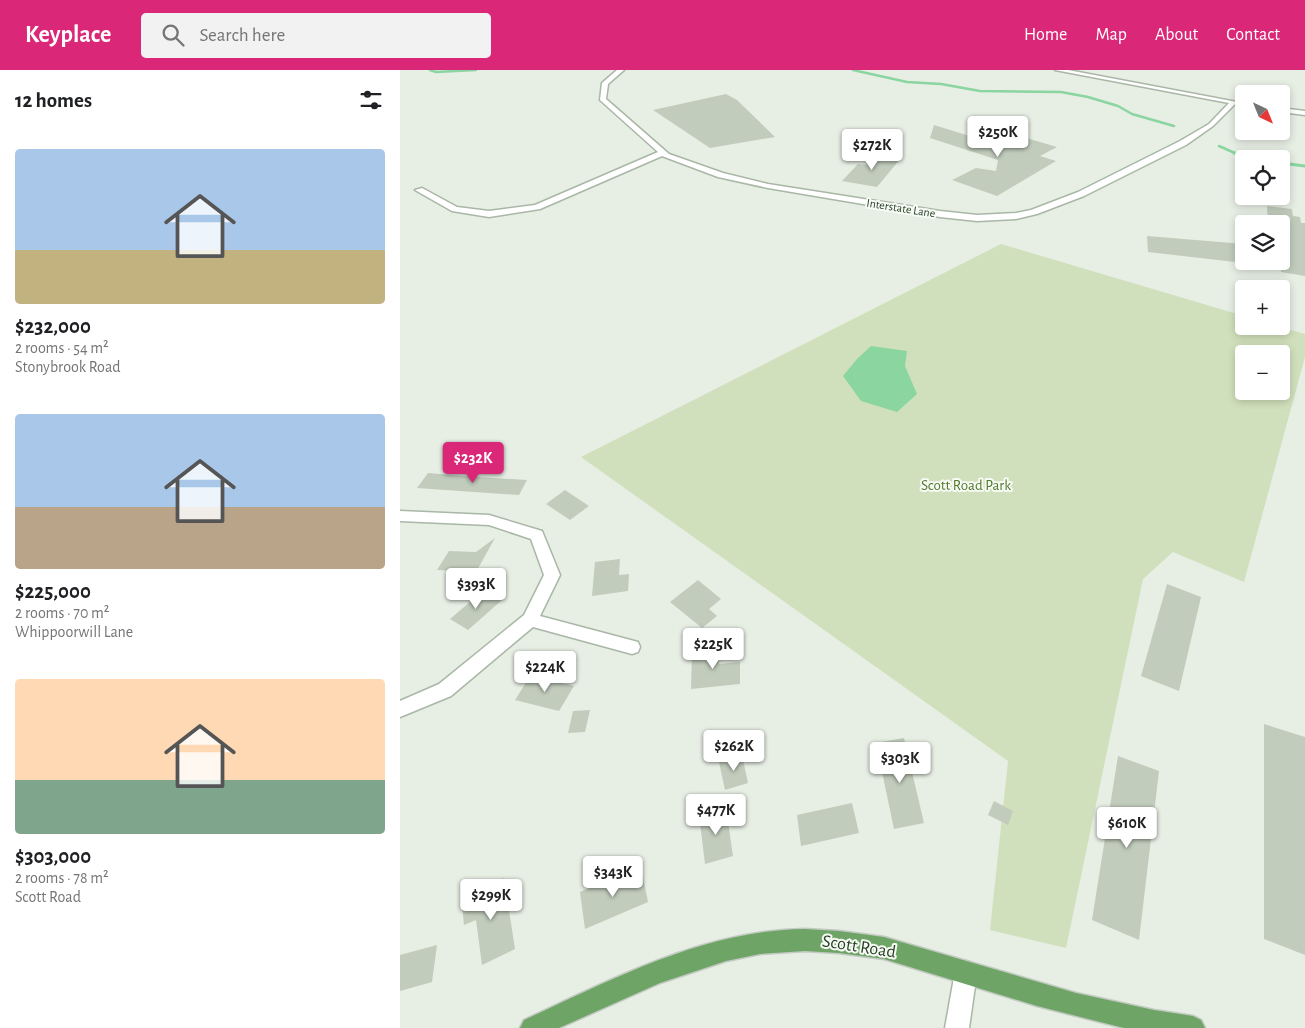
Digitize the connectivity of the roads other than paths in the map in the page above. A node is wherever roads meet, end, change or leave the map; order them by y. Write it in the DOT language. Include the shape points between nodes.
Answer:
graph roads {
  1 [pos="621,70"];
  2 [pos="1058,70"];
  3 [pos="1234,102"];
  4 [pos="1290,112"];
  5 [pos="1305,114"];
  6 [pos="663,153"];
  7 [pos="420,190"];
  8 [pos="400,516"];
  9 [pos="530,620"];
  10 [pos="632,646"];
  11 [pos="400,709"];
  12 [pos="966,972"];
  13 [pos="532,1028"];
  14 [pos="956,1028"];
  15 [pos="1193,1028"];
  1 -- 6 [label="street, Interstate Lane" via="605,83 603,100"];
  2 -- 3 [label="street"];
  3 -- 6 [label="street, Interstate Lane" via="1211,125 1183,144 1081,194 1034,212 996,218 958,217 768,186 721,175"];
  4 -- 5 [label="street"];
  6 -- 7 [label="street" via="537,207 489,214 455,210"];
  8 -- 9 [label="street" via="489,520 536,535 552,575"];
  9 -- 10 [label="street"];
  9 -- 11 [label="street" via="445,690"];
  12 -- 13 [label="main road, Scott Road" via="884,948 854,943 792,940 762,943 699,958 618,989"];
  12 -- 14 [label="street"];
  12 -- 15 [label="main road, Scott Road" via="1082,1006"];
}
